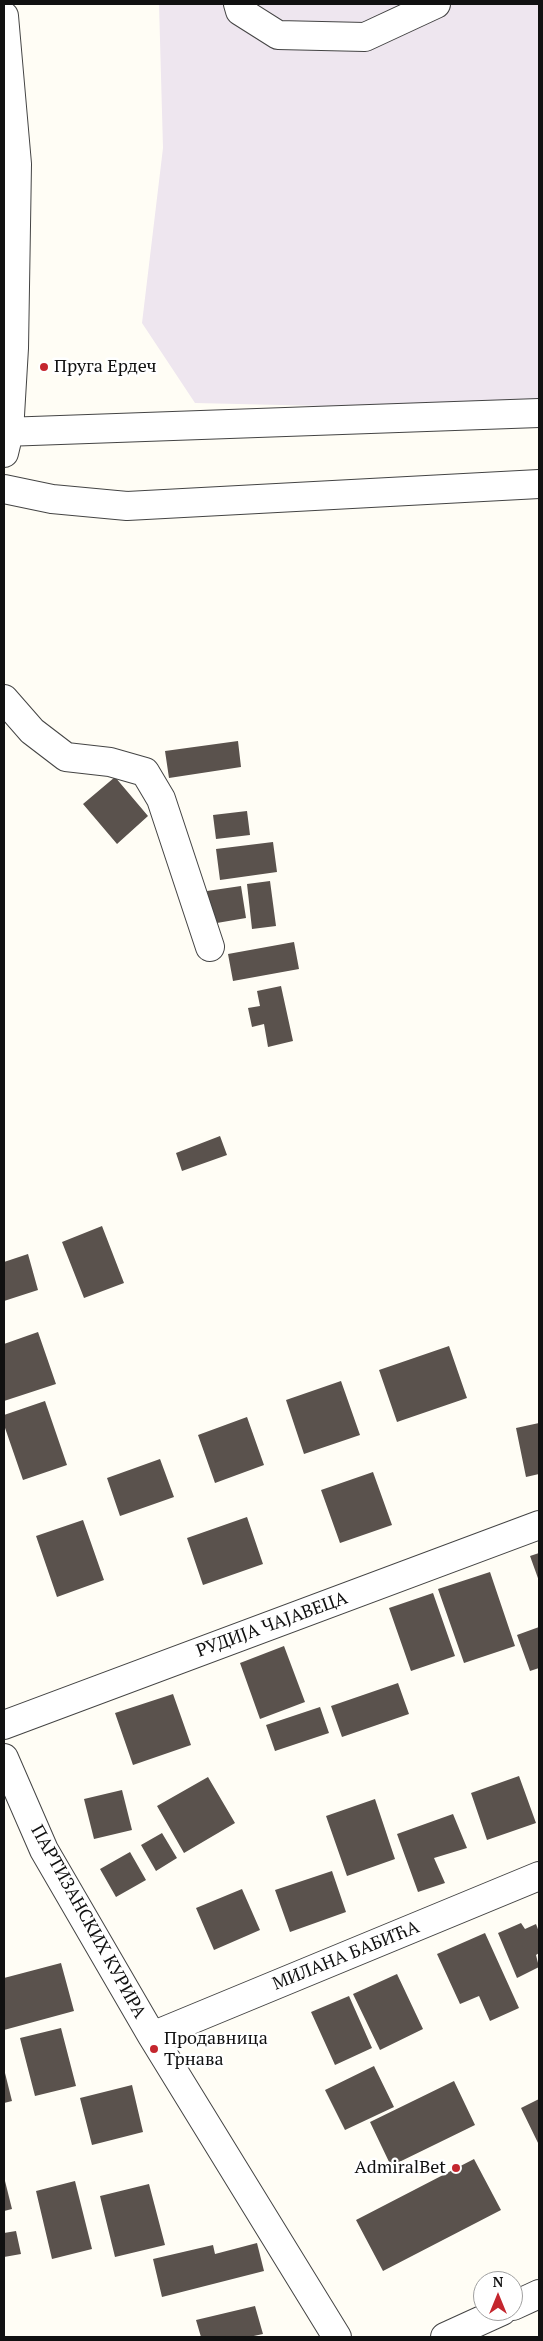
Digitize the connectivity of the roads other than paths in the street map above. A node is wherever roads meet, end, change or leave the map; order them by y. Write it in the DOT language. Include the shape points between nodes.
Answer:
graph roads {
  1 [pos="238,4"];
  2 [pos="436,4"];
  3 [pos="4,16"];
  4 [pos="539,413"];
  5 [pos="6,439"];
  6 [pos="539,484"];
  7 [pos="4,490"];
  8 [pos="4,699"];
  9 [pos="210,947"];
  10 [pos="539,1525"];
  11 [pos="4,1725"];
  12 [pos="4,1758"];
  13 [pos="539,1876"];
  14 [pos="152,2036"];
  15 [pos="539,2294"];
  16 [pos="523,2301"];
  17 [pos="480,2321"];
  18 [pos="337,2337"];
  19 [pos="445,2337"];
  1 -- 2 [label="street" via="240,11 278,35 365,37"];
  3 -- 5 [label="street" via="17,164 14,348"];
  4 -- 5 [label="street"];
  6 -- 7 [label="street" via="127,506 52,499"];
  8 -- 9 [label="street" via="32,731 66,758 110,762 145,772 161,799"];
  10 -- 11 [label="street, РУДИЈА ЧАЈАВЕЦА"];
  12 -- 14 [label="street, ПАРТИЗАНСКИХ КУРИРА" via="44,1850"];
  13 -- 14 [label="street, МИЛАНА БАБИЋА"];
  14 -- 18 [label="street, ПАРТИЗАНСКИХ КУРИРА"];
  15 -- 16 [label="street"];
  17 -- 19 [label="street"];
}
